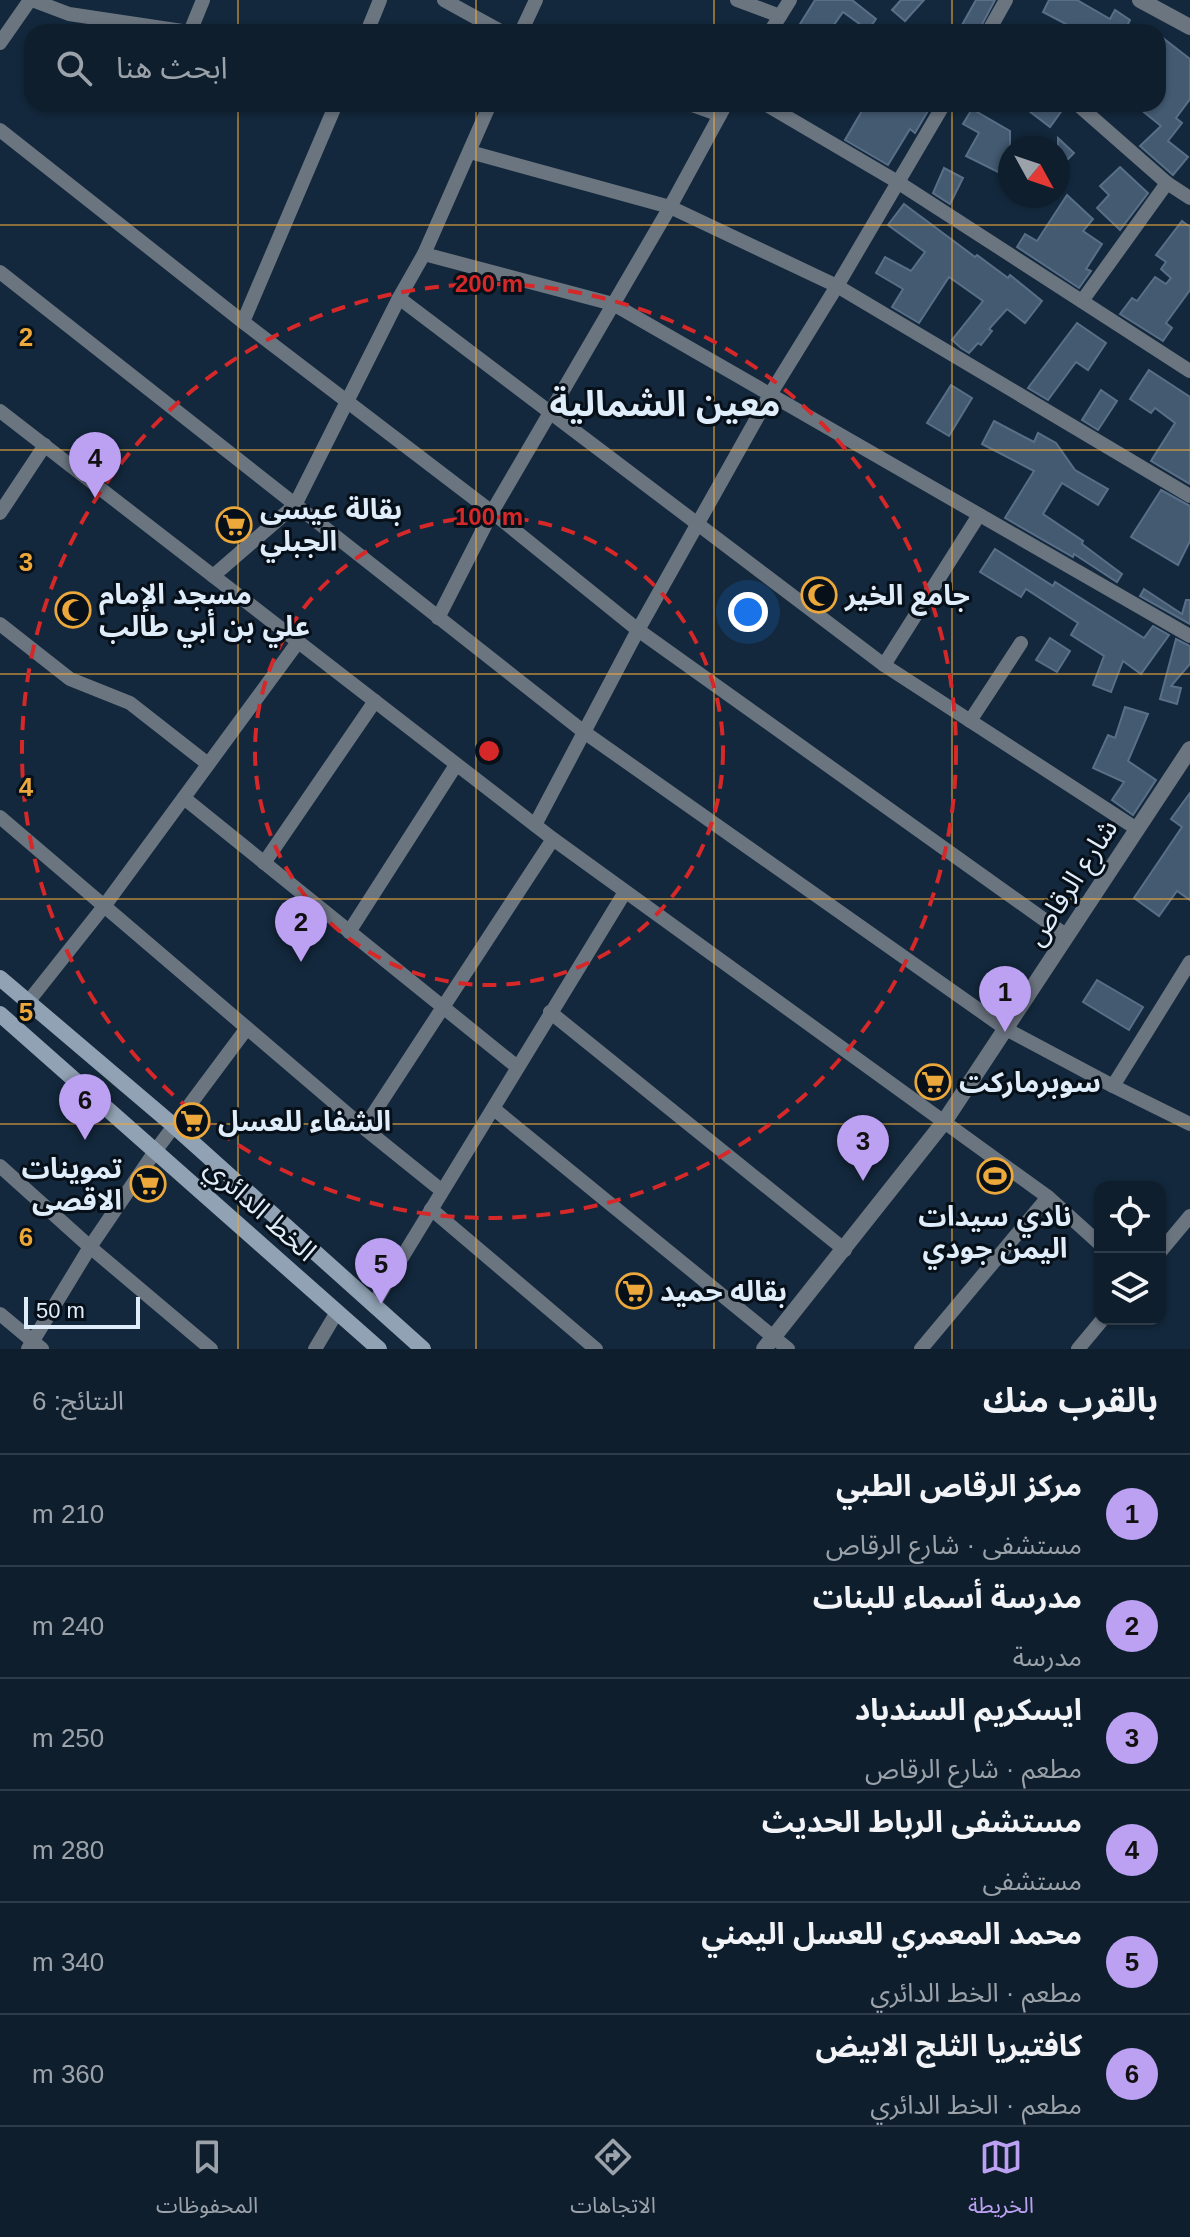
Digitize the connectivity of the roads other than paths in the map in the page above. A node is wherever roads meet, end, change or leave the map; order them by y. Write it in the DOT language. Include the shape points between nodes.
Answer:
graph roads {
  1 [pos="31,0"];
  2 [pos="203,0"];
  3 [pos="380,0"];
  4 [pos="444,0"];
  5 [pos="536,0"];
  6 [pos="737,0"];
  7 [pos="790,0"];
  8 [pos="1006,0"];
  9 [pos="1140,0"];
  10 [pos="780,16"];
  11 [pos="136,24"];
  12 [pos="192,24"];
  13 [pos="370,24"];
  14 [pos="488,24"];
  15 [pos="525,24"];
  16 [pos="775,24"];
  17 [pos="996,24"];
  18 [pos="1190,27"];
  19 [pos="0,43"];
  20 [pos="331,112"];
  21 [pos="487,112"];
  22 [pos="722,112"];
  23 [pos="779,112"];
  24 [pos="939,112"];
  25 [pos="1086,112"];
  26 [pos="0,130"];
  27 [pos="470,152"];
  28 [pos="896,181"];
  29 [pos="1167,183"];
  30 [pos="1190,198"];
  31 [pos="670,207"];
  32 [pos="424,254"];
  33 [pos="0,272"];
  34 [pos="837,286"];
  35 [pos="399,298"];
  36 [pos="1082,301"];
  37 [pos="613,304"];
  38 [pos="243,322"];
  39 [pos="1190,371"];
  40 [pos="771,393"];
  41 [pos="347,401"];
  42 [pos="0,411"];
  43 [pos="551,412"];
  44 [pos="45,445"];
  45 [pos="1190,496"];
  46 [pos="295,505"];
  47 [pos="492,512"];
  48 [pos="0,513"];
  49 [pos="979,515"];
  50 [pos="697,524"];
  51 [pos="213,576"];
  52 [pos="438,618"];
  53 [pos="0,624"];
  54 [pos="638,630"];
  55 [pos="1190,636"];
  56 [pos="298,642"];
  57 [pos="1021,643"];
  58 [pos="884,665"];
  59 [pos="375,701"];
  60 [pos="970,721"];
  61 [pos="584,732"];
  62 [pos="1190,749"];
  63 [pos="208,764"];
  64 [pos="456,765"];
  65 [pos="184,798"];
  66 [pos="0,817"];
  67 [pos="535,825"];
  68 [pos="1137,829"];
  69 [pos="553,839"];
  70 [pos="264,863"];
  71 [pos="625,892"];
  72 [pos="105,905"];
  73 [pos="349,932"];
  74 [pos="1067,936"];
  75 [pos="1190,962"];
  76 [pos="0,978"];
  77 [pos="28,1002"];
  78 [pos="442,1006"];
  79 [pos="550,1012"];
  80 [pos="0,1014"];
  81 [pos="247,1028"];
  82 [pos="1006,1029"];
  83 [pos="516,1066"];
  84 [pos="1113,1086"];
  85 [pos="494,1109"];
  86 [pos="944,1122"];
  87 [pos="1190,1124"];
  88 [pos="173,1125"];
  89 [pos="364,1128"];
  90 [pos="156,1150"];
  91 [pos="0,1166"];
  92 [pos="441,1190"];
  93 [pos="1048,1197"];
  94 [pos="431,1209"];
  95 [pos="1190,1216"];
  96 [pos="1094,1239"];
  97 [pos="1166,1245"];
  98 [pos="90,1247"];
  99 [pos="845,1250"];
  100 [pos="373,1305"];
  101 [pos="337,1312"];
  102 [pos="0,1314"];
  103 [pos="1098,1325"];
  104 [pos="769,1343"];
  105 [pos="34,1347"];
  106 [pos="211,1349"];
  107 [pos="315,1349"];
  108 [pos="379,1349"];
  109 [pos="423,1349"];
  110 [pos="596,1349"];
  111 [pos="788,1349"];
  112 [pos="921,1349"];
  113 [pos="1078,1349"];
  1 -- 11 [label="street" via="69,14"];
  1 -- 19 [label="street"];
  2 -- 12 [label="street"];
  3 -- 13 [label="street"];
  4 -- 14 [label="street"];
  5 -- 15 [label="street"];
  6 -- 10 [label="street"];
  7 -- 10 [label="street"];
  8 -- 17 [label="street"];
  9 -- 18 [label="street"];
  10 -- 16 [label="street"];
  20 -- 38 [label="street"];
  21 -- 27 [label="street"];
  22 -- 31 [label="street"];
  23 -- 28 [label="street"];
  24 -- 28 [label="street"];
  25 -- 29 [label="street"];
  26 -- 38 [label="street"];
  27 -- 31 [label="street"];
  27 -- 32 [label="street"];
  28 -- 34 [label="street"];
  28 -- 36 [label="street"];
  29 -- 30 [label="street"];
  29 -- 36 [label="street"];
  31 -- 34 [label="street"];
  31 -- 37 [label="street"];
  32 -- 35 [label="street"];
  32 -- 37 [label="street"];
  33 -- 46 [label="street"];
  34 -- 40 [label="street"];
  34 -- 45 [label="street"];
  35 -- 41 [label="street"];
  35 -- 43 [label="street"];
  36 -- 39 [label="street"];
  37 -- 40 [label="street"];
  37 -- 43 [label="street"];
  38 -- 41 [label="street"];
  40 -- 49 [label="street"];
  40 -- 50 [label="street"];
  41 -- 46 [label="street"];
  41 -- 47 [label="street"];
  42 -- 44 [label="street"];
  43 -- 47 [label="street"];
  43 -- 50 [label="street"];
  44 -- 48 [label="street"];
  44 -- 51 [label="street"];
  46 -- 51 [label="street"];
  46 -- 52 [label="street"];
  47 -- 52 [label="street"];
  47 -- 54 [label="street"];
  49 -- 55 [label="street"];
  49 -- 58 [label="street"];
  50 -- 54 [label="street"];
  50 -- 58 [label="street"];
  51 -- 56 [label="street"];
  52 -- 61 [label="street"];
  53 -- 63 [label="street" via="70,679 130,703"];
  54 -- 61 [label="street"];
  54 -- 74 [label="street"];
  56 -- 59 [label="street"];
  56 -- 63 [label="street"];
  57 -- 60 [label="street"];
  58 -- 60 [label="street"];
  59 -- 64 [label="street"];
  59 -- 70 [label="street"];
  60 -- 68 [label="street"];
  61 -- 67 [label="street"];
  61 -- 82 [label="street"];
  62 -- 68 [label="street, شارع الرقاص"];
  63 -- 65 [label="street"];
  64 -- 67 [label="street"];
  64 -- 73 [label="street"];
  65 -- 70 [label="street"];
  65 -- 72 [label="street"];
  66 -- 72 [label="street"];
  67 -- 69 [label="street"];
  68 -- 74 [label="street, شارع الرقاص"];
  69 -- 71 [label="street"];
  69 -- 78 [label="street"];
  70 -- 73 [label="street"];
  71 -- 79 [label="street"];
  71 -- 86 [label="street"];
  72 -- 77 [label="street"];
  72 -- 81 [label="street"];
  73 -- 78 [label="street"];
  74 -- 82 [label="street, شارع الرقاص"];
  75 -- 84 [label="street"];
  76 -- 77 [label="main road, الخط الدائري"];
  77 -- 88 [label="main road, الخط الدائري"];
  78 -- 83 [label="street"];
  78 -- 89 [label="street"];
  79 -- 83 [label="street"];
  79 -- 99 [label="street"];
  80 -- 90 [label="main road, الخط الدائري"];
  81 -- 88 [label="street"];
  81 -- 89 [label="street"];
  82 -- 84 [label="street"];
  82 -- 86 [label="street, شارع الرقاص"];
  83 -- 85 [label="street"];
  84 -- 87 [label="street"];
  85 -- 92 [label="street"];
  85 -- 104 [label="street"];
  86 -- 93 [label="street"];
  86 -- 99 [label="street, شارع الرقاص"];
  88 -- 90 [label="street"];
  88 -- 100 [label="main road, الخط الدائري"];
  89 -- 92 [label="street"];
  90 -- 98 [label="street"];
  90 -- 101 [label="main road, الخط الدائري"];
  91 -- 98 [label="street"];
  92 -- 94 [label="street"];
  93 -- 96 [label="street"];
  93 -- 112 [label="street"];
  94 -- 100 [label="street"];
  94 -- 110 [label="street"];
  95 -- 97 [label="street"];
  98 -- 105 [label="street"];
  98 -- 106 [label="street"];
  99 -- 104 [label="street, شارع الرقاص"];
  100 -- 109 [label="main road, الخط الدائري"];
  101 -- 107 [label="street"];
  101 -- 108 [label="main road, الخط الدائري"];
  102 -- 105 [label="street"];
  103 -- 113 [label="street"];
  104 -- 111 [label="street"];
}
